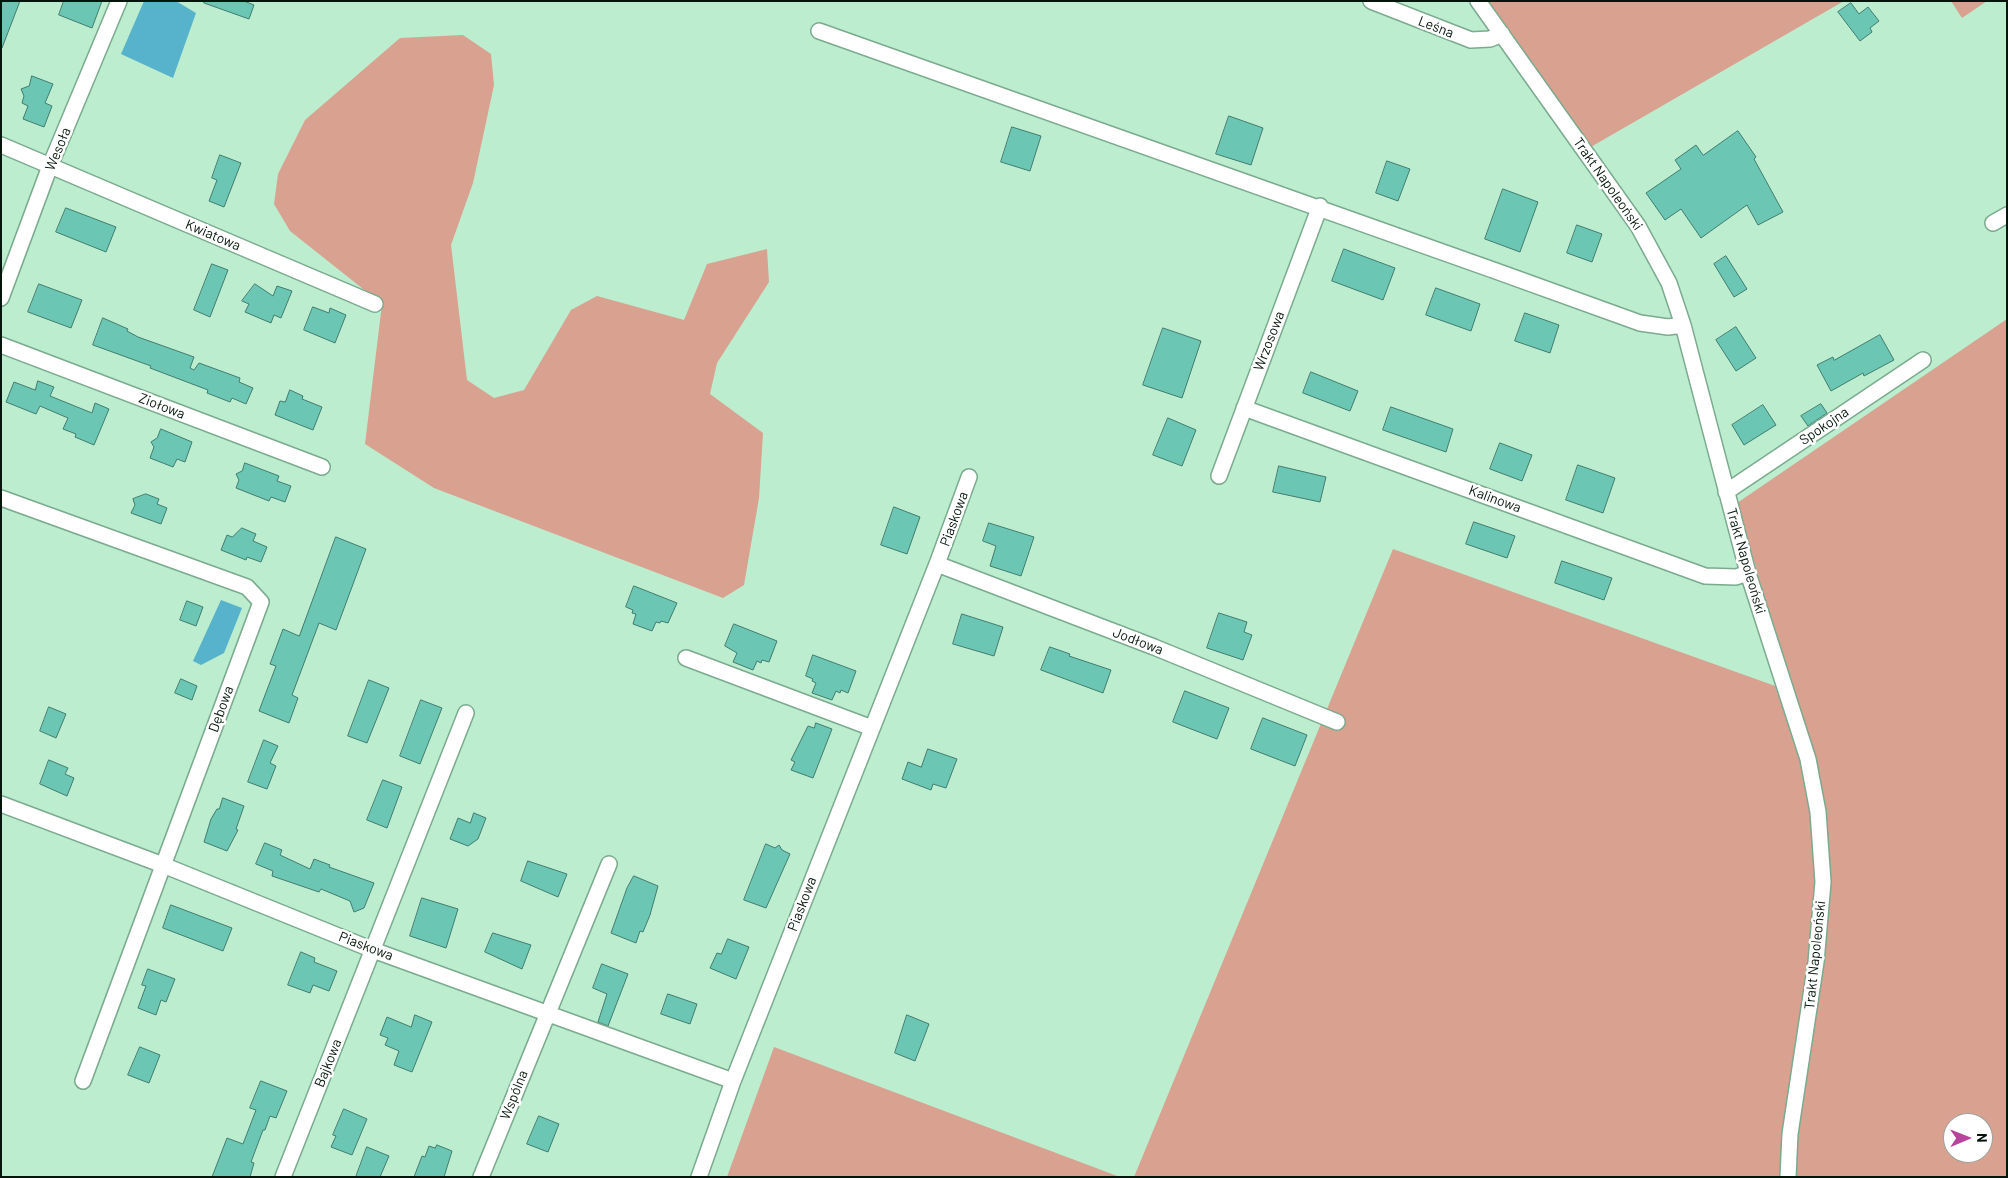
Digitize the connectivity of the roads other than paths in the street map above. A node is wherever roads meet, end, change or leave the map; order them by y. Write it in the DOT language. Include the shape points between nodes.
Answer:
graph roads {
  1 [pos="118,1"];
  2 [pos="1370,1"];
  3 [pos="1478,1"];
  4 [pos="819,31"];
  5 [pos="1502,34"];
  6 [pos="1,145"];
  7 [pos="50,166"];
  8 [pos="1320,206"];
  9 [pos="2007,215"];
  10 [pos="1993,224"];
  11 [pos="1,298"];
  12 [pos="375,304"];
  13 [pos="1683,325"];
  14 [pos="1,345"];
  15 [pos="1923,360"];
  16 [pos="1244,408"];
  17 [pos="322,467"];
  18 [pos="1219,476"];
  19 [pos="969,477"];
  20 [pos="1726,492"];
  21 [pos="1,498"];
  22 [pos="937,564"];
  23 [pos="1748,573"];
  24 [pos="686,658"];
  25 [pos="466,713"];
  26 [pos="1337,722"];
  27 [pos="872,728"];
  28 [pos="1,804"];
  29 [pos="608,864"];
  30 [pos="163,865"];
  31 [pos="373,950"];
  32 [pos="548,1014"];
  33 [pos="83,1081"];
  34 [pos="733,1081"];
  35 [pos="283,1177"];
  36 [pos="481,1177"];
  37 [pos="699,1177"];
  38 [pos="1788,1177"];
  1 -- 7 [label="street, Wesoła"];
  2 -- 5 [label="street, Leśna" via="1471,40 1490,39"];
  3 -- 5 [label="street, Trakt Napoleoński"];
  4 -- 8 [label="street"];
  5 -- 13 [label="street, Trakt Napoleoński" via="1638,226 1669,283"];
  6 -- 7 [label="street, Kwiatowa"];
  7 -- 11 [label="street, Wesoła"];
  7 -- 12 [label="street, Kwiatowa"];
  8 -- 13 [label="street" via="1640,323 1668,327"];
  8 -- 16 [label="street, Wrzosowa"];
  9 -- 10 [label="street"];
  13 -- 20 [label="street, Trakt Napoleoński"];
  14 -- 17 [label="street, Ziołowa"];
  15 -- 20 [label="street, Spokojna"];
  16 -- 18 [label="street, Wrzosowa"];
  16 -- 23 [label="street, Kalinowa" via="1705,576 1736,577"];
  19 -- 22 [label="street, Piaskowa"];
  20 -- 23 [label="street, Trakt Napoleoński"];
  21 -- 30 [label="street, Dębowa" via="247,587 262,602"];
  22 -- 26 [label="street, Jodłowa" via="1154,647"];
  22 -- 27 [label="street, Piaskowa"];
  23 -- 38 [label="street, Trakt Napoleoński" via="1808,759 1818,812 1822,872 1816,962 1790,1134"];
  24 -- 27 [label="street"];
  25 -- 31 [label="street, Bajkowa"];
  27 -- 34 [label="street, Piaskowa"];
  28 -- 30 [label="street, Piaskowa"];
  29 -- 32 [label="street, Wspólna"];
  30 -- 31 [label="street, Piaskowa"];
  30 -- 33 [label="street, Dębowa"];
  31 -- 32 [label="street, Piaskowa"];
  31 -- 35 [label="street, Bajkowa"];
  32 -- 34 [label="street, Piaskowa"];
  32 -- 36 [label="street, Wspólna"];
  34 -- 37 [label="street, Piaskowa"];
}
